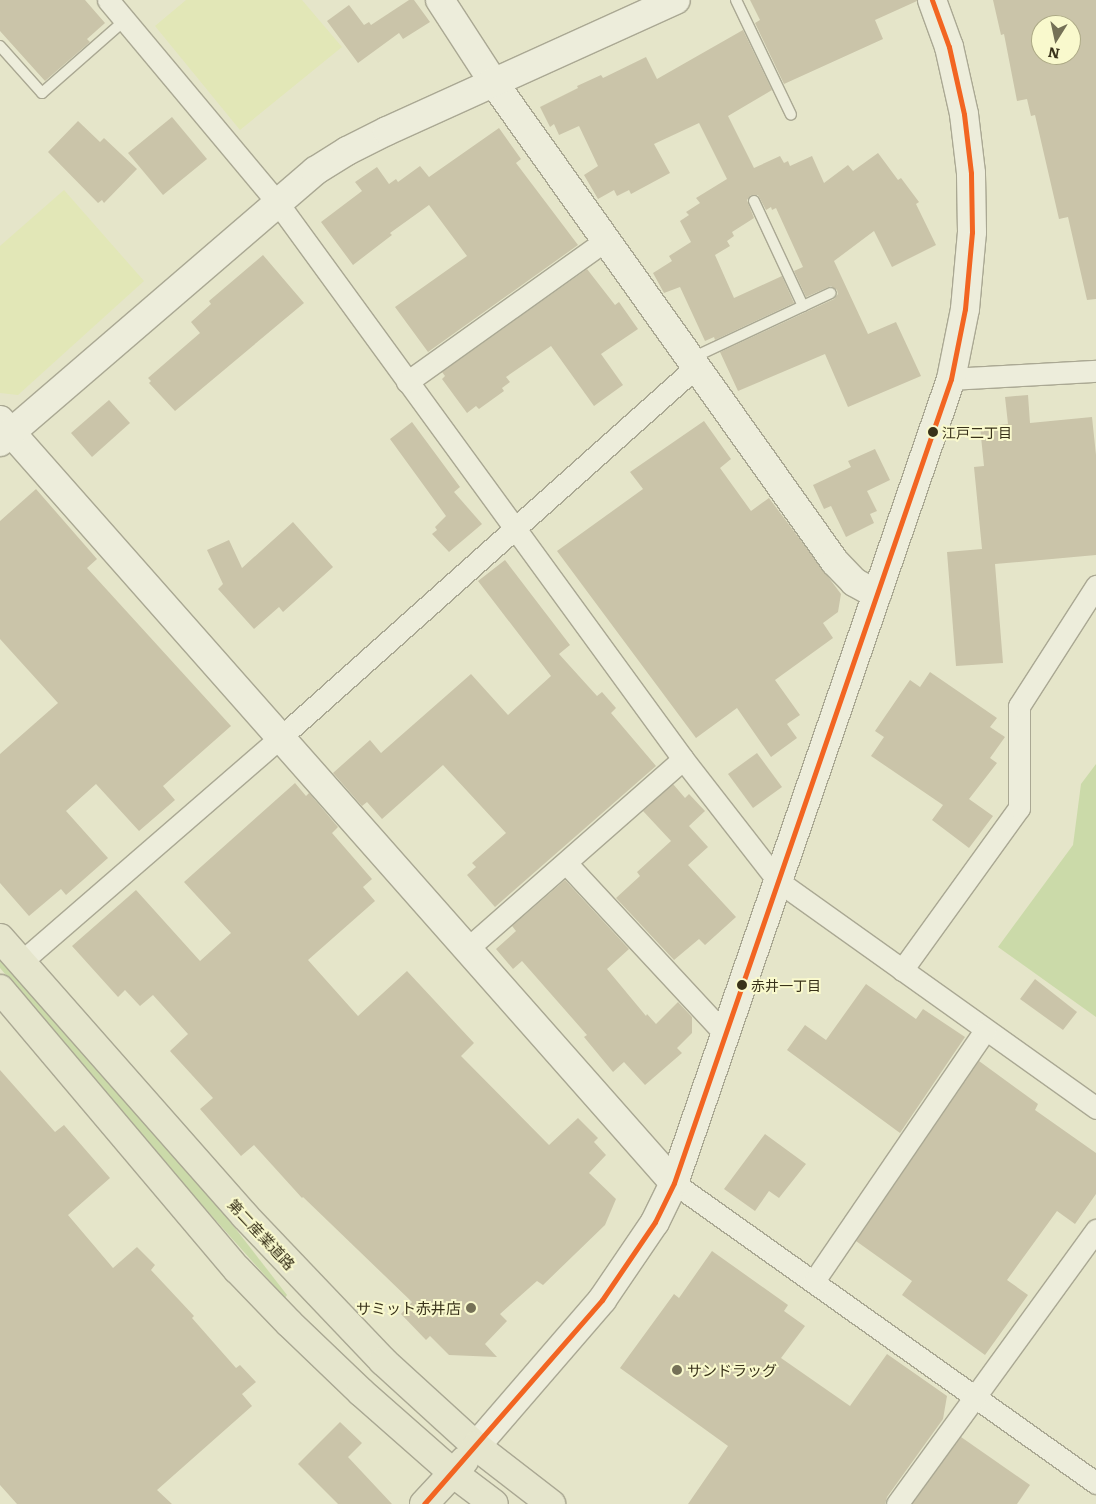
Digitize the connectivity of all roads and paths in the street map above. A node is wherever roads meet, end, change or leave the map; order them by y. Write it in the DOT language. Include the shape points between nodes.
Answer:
graph roads {
  1 [pos="108,0"];
  2 [pos="440,0"];
  3 [pos="676,0"];
  4 [pos="736,0"];
  5 [pos="932,0"];
  6 [pos="125,20"];
  7 [pos="0,46"];
  8 [pos="494,83"];
  9 [pos="791,115"];
  10 [pos="754,201"];
  11 [pos="277,202"];
  12 [pos="606,240"];
  13 [pos="831,292"];
  14 [pos="803,306"];
  15 [pos="694,362"];
  16 [pos="1096,371"];
  17 [pos="951,379"];
  18 [pos="407,382"];
  19 [pos="4,431"];
  20 [pos="514,529"];
  21 [pos="1096,586"];
  22 [pos="877,595"];
  23 [pos="281,737"];
  24 [pos="684,759"];
  25 [pos="566,862"];
  26 [pos="778,882"];
  27 [pos="0,938"];
  28 [pos="468,948"];
  29 [pos="21,962"];
  30 [pos="902,970"];
  31 [pos="0,989"];
  32 [pos="985,1030"];
  33 [pos="726,1035"];
  34 [pos="1096,1108"];
  35 [pos="674,1182"];
  36 [pos="1096,1230"];
  37 [pos="814,1281"];
  38 [pos="976,1396"];
  39 [pos="476,1446"];
  40 [pos="453,1474"];
  41 [pos="1096,1483"];
  42 [pos="424,1504"];
  43 [pos="494,1504"];
  44 [pos="551,1504"];
  45 [pos="897,1504"];
  1 -- 6 [label="street"];
  2 -- 8 [label="street"];
  3 -- 8 [label="street"];
  4 -- 9 [label="lane"];
  5 -- 17 [label="street" via="949,47 962,104 971,173 972,232 966,309"];
  6 -- 7 [label="lane" via="42,93"];
  6 -- 11 [label="street"];
  8 -- 11 [label="street" via="347,151 315,171"];
  8 -- 12 [label="street"];
  10 -- 14 [label="lane"];
  11 -- 18 [label="street"];
  11 -- 19 [label="street"];
  12 -- 15 [label="street"];
  12 -- 18 [label="street"];
  13 -- 14 [label="lane"];
  14 -- 15 [label="lane"];
  15 -- 20 [label="street"];
  15 -- 22 [label="street" via="835,562 854,582"];
  16 -- 17 [label="street"];
  17 -- 22 [label="street"];
  18 -- 20 [label="street"];
  19 -- 23 [label="street"];
  20 -- 23 [label="street"];
  20 -- 24 [label="street"];
  21 -- 30 [label="street" via="1019,706 1019,808"];
  22 -- 26 [label="street"];
  23 -- 28 [label="street"];
  23 -- 29 [label="street"];
  24 -- 25 [label="street"];
  24 -- 26 [label="street"];
  25 -- 28 [label="street"];
  25 -- 33 [label="street"];
  26 -- 30 [label="street"];
  26 -- 33 [label="street"];
  27 -- 29 [label="main road, 第二産業道路"];
  28 -- 35 [label="street"];
  29 -- 39 [label="main road, 第二産業道路" via="295,1270 383,1361"];
  30 -- 32 [label="street"];
  31 -- 40 [label="main road" via="237,1269 360,1392"];
  32 -- 34 [label="street"];
  32 -- 37 [label="street"];
  33 -- 35 [label="street"];
  35 -- 37 [label="street"];
  35 -- 39 [label="street" via="655,1222 602,1300"];
  36 -- 38 [label="street"];
  37 -- 38 [label="street"];
  38 -- 41 [label="street"];
  38 -- 45 [label="street"];
  39 -- 40 [label="main road"];
  39 -- 44 [label="main road, 第二産業道路"];
  40 -- 42 [label="main road"];
  40 -- 43 [label="main road"];
}
